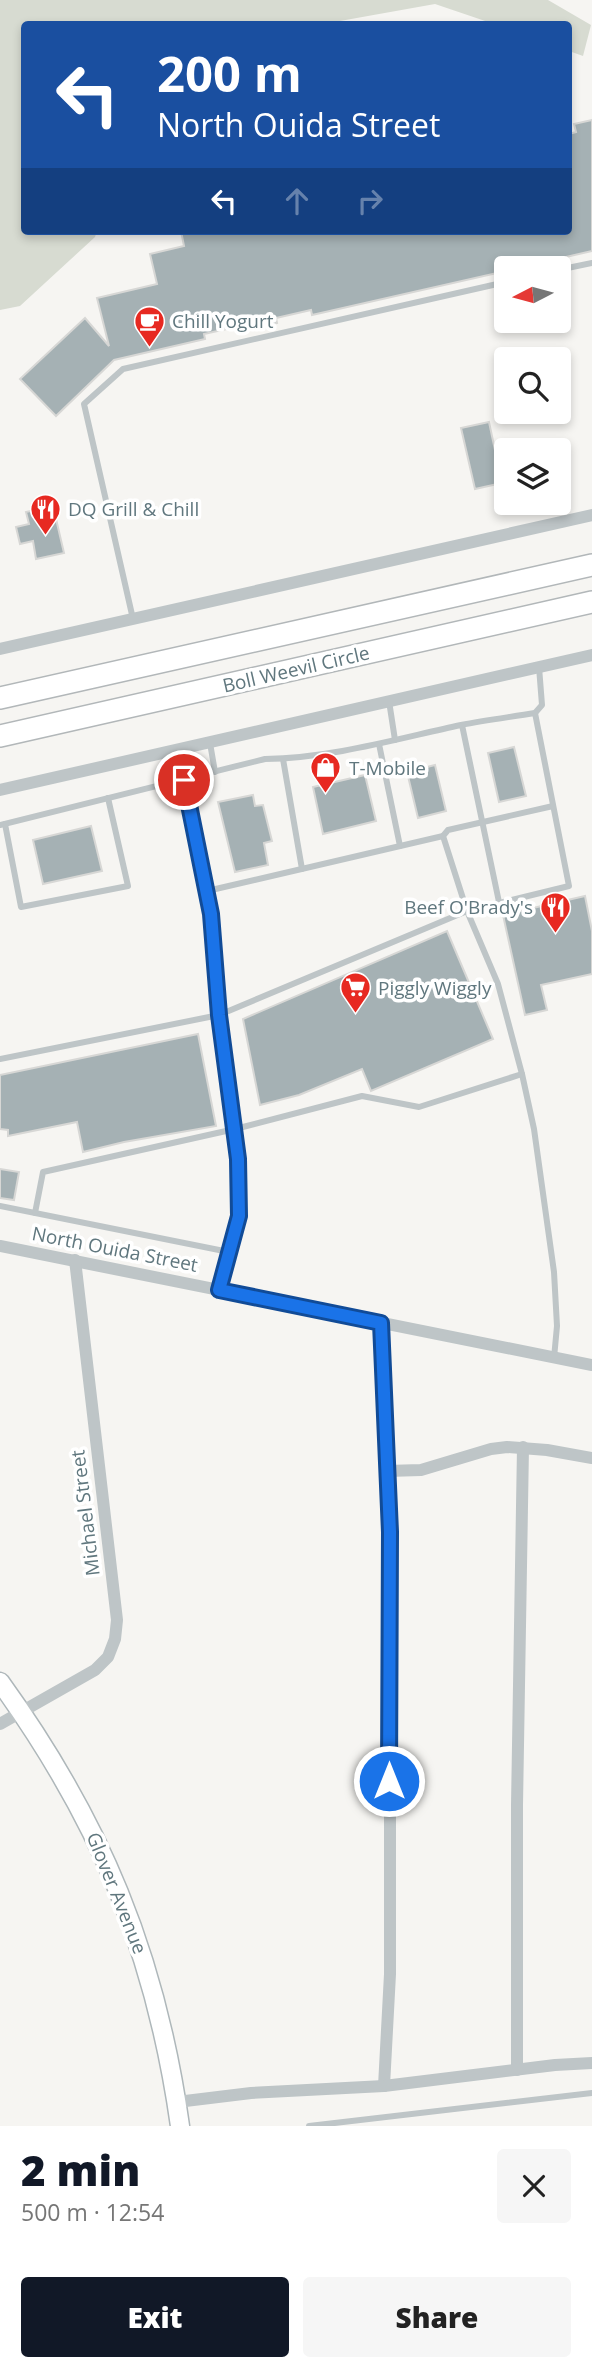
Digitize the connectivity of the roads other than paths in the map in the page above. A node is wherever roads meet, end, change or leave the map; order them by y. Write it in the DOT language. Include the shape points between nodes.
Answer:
graph roads {
  1 [pos="592,263"];
  2 [pos="571,267"];
  3 [pos="494,285"];
  4 [pos="592,515"];
  5 [pos="592,565"];
  6 [pos="592,602"];
  7 [pos="133,619"];
  8 [pos="0,649"];
  9 [pos="592,655"];
  10 [pos="539,667"];
  11 [pos="0,698"];
  12 [pos="389,700"];
  13 [pos="535,713"];
  14 [pos="462,725"];
  15 [pos="0,736"];
  16 [pos="396,740"];
  17 [pos="210,741"];
  18 [pos="379,744"];
  19 [pos="283,759"];
  20 [pos="215,772"];
  21 [pos="184,780"];
  22 [pos="0,790"];
  23 [pos="108,798"];
  24 [pos="554,806"];
  25 [pos="482,821"];
  26 [pos="2,824"];
  27 [pos="443,836"];
  28 [pos="400,846"];
  29 [pos="302,869"];
  30 [pos="207,891"];
  31 [pos="499,902"];
  32 [pos="467,911"];
  33 [pos="219,1015"];
  34 [pos="0,1059"];
  35 [pos="522,1074"];
  36 [pos="235,1129"];
  37 [pos="0,1206"];
  38 [pos="35,1213"];
  39 [pos="0,1246"];
  40 [pos="229,1252"];
  41 [pos="75,1260"];
  42 [pos="219,1290"];
  43 [pos="381,1323"];
  44 [pos="554,1358"];
  45 [pos="592,1365"];
  46 [pos="523,1447"];
  47 [pos="592,1458"];
  48 [pos="387,1471"];
  49 [pos="0,1682"];
  50 [pos="21,1711"];
  51 [pos="0,1724"];
  52 [pos="592,2063"];
  53 [pos="517,2070"];
  54 [pos="384,2086"];
  55 [pos="592,2092"];
  56 [pos="177,2102"];
  57 [pos="180,2126"];
  58 [pos="309,2126"];
  1 -- 2 [label="lane"];
  3 -- 7 [label="lane" via="123,369 84,404"];
  4 -- 7 [label="street"];
  5 -- 11 [label="highway, Boll Weevil Circle"];
  6 -- 15 [label="highway, Boll Weevil Circle"];
  7 -- 8 [label="street"];
  9 -- 10 [label="street"];
  10 -- 12 [label="street"];
  10 -- 13 [label="lane" via="542,705"];
  12 -- 16 [label="lane"];
  12 -- 17 [label="street"];
  13 -- 14 [label="lane"];
  13 -- 24 [label="lane"];
  14 -- 16 [label="lane"];
  14 -- 25 [label="lane"];
  16 -- 18 [label="lane"];
  17 -- 20 [label="lane"];
  17 -- 22 [label="street"];
  18 -- 19 [label="lane"];
  18 -- 28 [label="lane"];
  19 -- 20 [label="lane"];
  19 -- 29 [label="lane"];
  20 -- 21 [label="lane"];
  21 -- 23 [label="lane"];
  21 -- 30 [label="lane"];
  23 -- 26 [label="lane"];
  23 -- 26 [label="lane" via="128,887 21,907"];
  24 -- 25 [label="lane"];
  24 -- 31 [label="lane" via="569,886"];
  25 -- 27 [label="lane" via="447,830"];
  25 -- 31 [label="lane"];
  27 -- 28 [label="lane"];
  27 -- 32 [label="lane"];
  28 -- 29 [label="lane"];
  29 -- 30 [label="lane"];
  30 -- 33 [label="lane"];
  31 -- 32 [label="lane"];
  32 -- 33 [label="lane"];
  32 -- 35 [label="lane" via="498,984"];
  33 -- 34 [label="lane"];
  33 -- 36 [label="lane"];
  35 -- 36 [label="lane" via="419,1107 362,1096"];
  35 -- 44 [label="lane" via="554,1272"];
  36 -- 38 [label="lane" via="43,1172"];
  36 -- 40 [label="lane" via="239,1216"];
  37 -- 38 [label="lane"];
  38 -- 40 [label="lane"];
  39 -- 41 [label="street, North Ouida Street"];
  40 -- 42 [label="lane"];
  41 -- 42 [label="street, North Ouida Street"];
  41 -- 50 [label="street, Michael Street" via="117,1620 115,1639 96,1670"];
  42 -- 43 [label="street, North Ouida Street"];
  43 -- 44 [label="street, North Ouida Street"];
  43 -- 48 [label="street"];
  44 -- 45 [label="street, North Ouida Street"];
  46 -- 47 [label="street"];
  46 -- 48 [label="street" via="491,1449 421,1469"];
  46 -- 53 [label="street"];
  48 -- 54 [label="street" via="390,1974"];
  49 -- 50 [label="main road, Glover Avenue"];
  50 -- 51 [label="street, Michael Street"];
  50 -- 56 [label="main road, Glover Avenue" via="96,1837 133,1924 165,2037"];
  52 -- 53 [label="street"];
  53 -- 54 [label="street"];
  54 -- 56 [label="street"];
  55 -- 58 [label="lane"];
  56 -- 57 [label="main road, Glover Avenue"];
}
